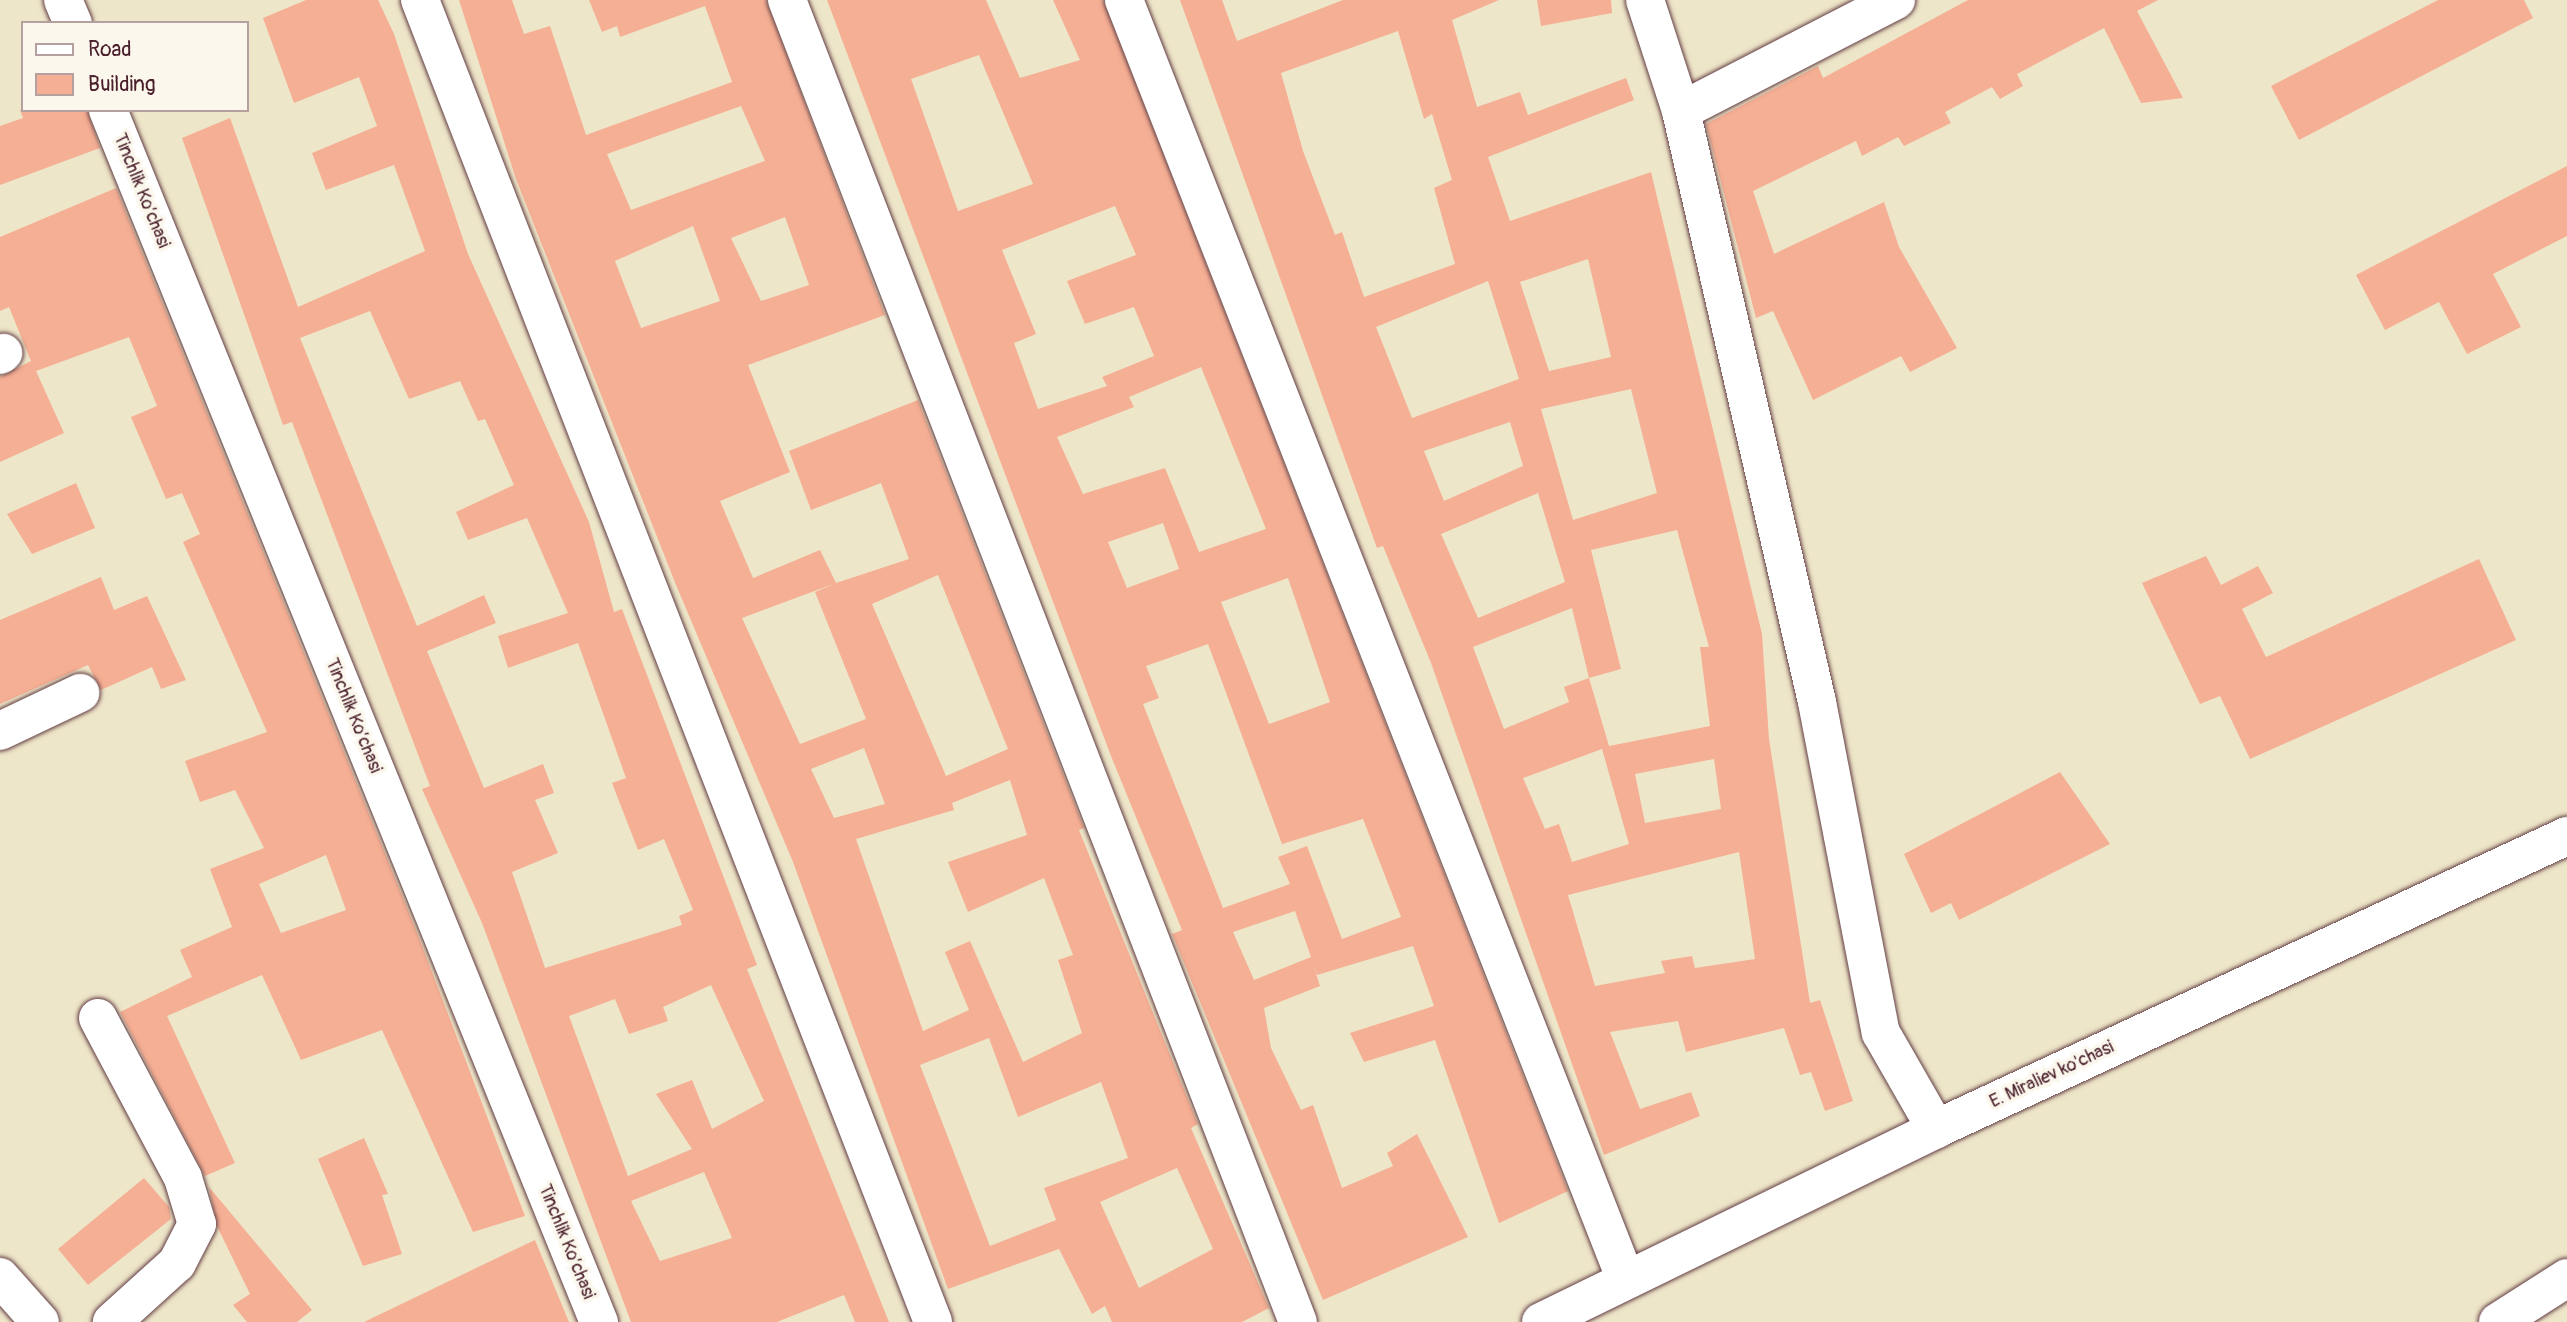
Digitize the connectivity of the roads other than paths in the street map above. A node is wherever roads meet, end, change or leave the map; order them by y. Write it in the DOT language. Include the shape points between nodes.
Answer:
graph roads {
  1 [pos="64,0"];
  2 [pos="421,0"];
  3 [pos="787,0"];
  4 [pos="1124,0"];
  5 [pos="1646,0"];
  6 [pos="1896,0"];
  7 [pos="72,21"];
  8 [pos="1681,111"];
  9 [pos="109,112"];
  10 [pos="80,693"];
  11 [pos="0,732"];
  12 [pos="2567,836"];
  13 [pos="99,1018"];
  14 [pos="1936,1129"];
  15 [pos="0,1278"];
  16 [pos="2567,1278"];
  17 [pos="1626,1280"];
  18 [pos="40,1322"];
  19 [pos="112,1322"];
  20 [pos="599,1322"];
  21 [pos="933,1322"];
  22 [pos="1298,1322"];
  23 [pos="1541,1322"];
  24 [pos="2498,1322"];
  1 -- 7 [label="street"];
  2 -- 21 [label="street"];
  3 -- 22 [label="street"];
  4 -- 17 [label="street"];
  5 -- 8 [label="street"];
  6 -- 8 [label="street"];
  8 -- 14 [label="street" via="1817,702 1881,1033"];
  9 -- 20 [label="street, Tinchlik Ko’chasi"];
  10 -- 11 [label="street"];
  12 -- 14 [label="street, E. Miraliev ko'chasi"];
  13 -- 19 [label="street" via="183,1178 197,1224 177,1263"];
  14 -- 17 [label="street, E. Miraliev ko'chasi"];
  15 -- 18 [label="street"];
  16 -- 24 [label="street"];
  17 -- 23 [label="street, E. Miraliev ko'chasi"];
}
